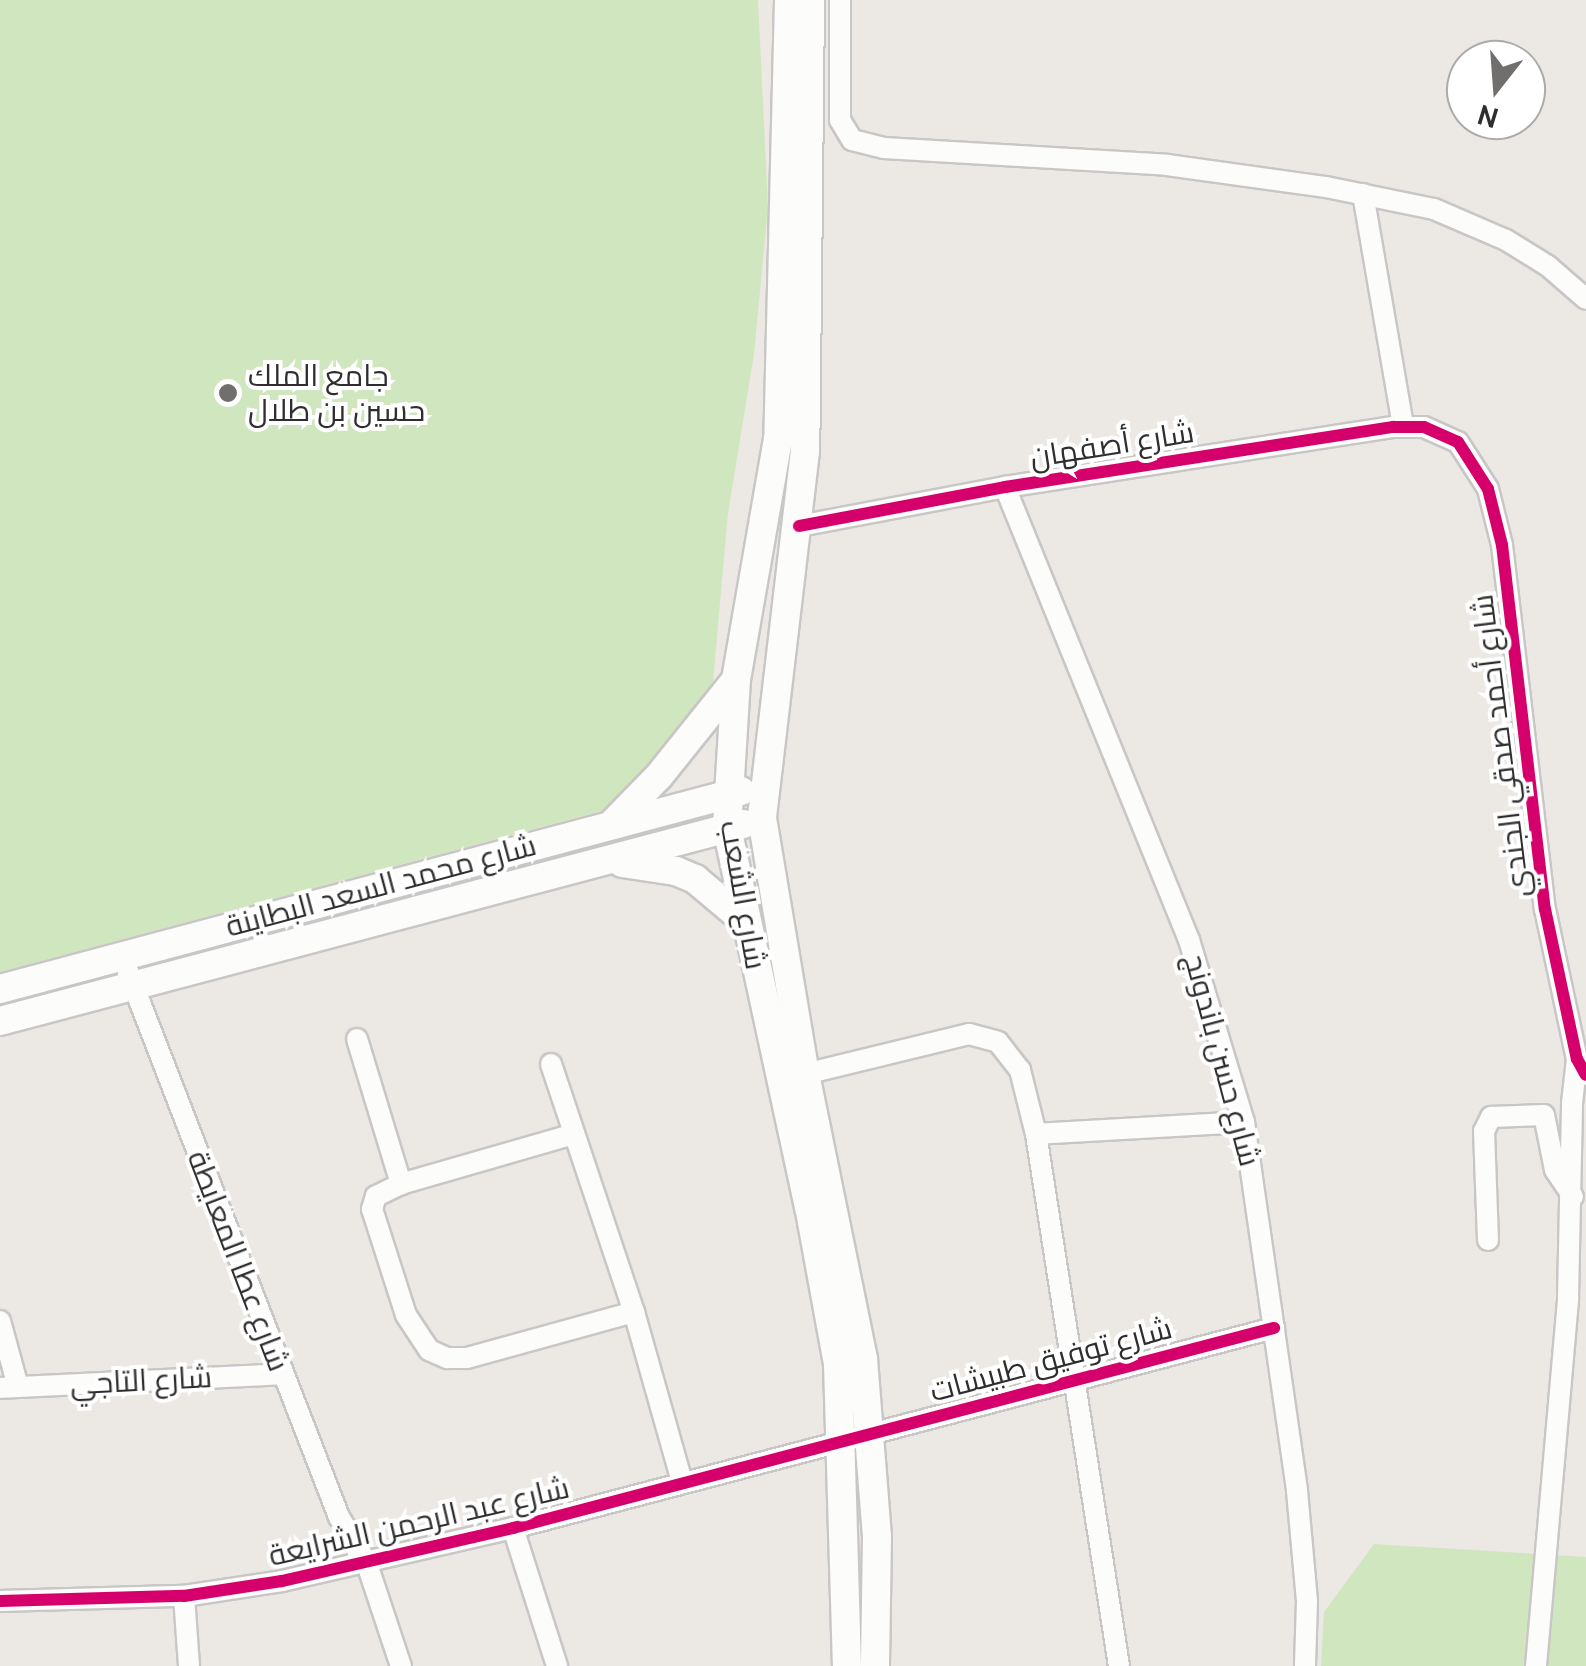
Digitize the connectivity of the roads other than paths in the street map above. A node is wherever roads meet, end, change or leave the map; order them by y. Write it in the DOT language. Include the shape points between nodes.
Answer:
graph roads {
  1 [pos="789,0"];
  2 [pos="810,0"];
  3 [pos="840,0"];
  4 [pos="1363,194"];
  5 [pos="1586,299"];
  6 [pos="1403,426"];
  7 [pos="1435,430"];
  8 [pos="1004,487"];
  9 [pos="799,526"];
  10 [pos="736,680"];
  11 [pos="762,787"];
  12 [pos="726,794"];
  13 [pos="762,818"];
  14 [pos="612,824"];
  15 [pos="728,828"];
  16 [pos="610,861"];
  17 [pos="744,921"];
  18 [pos="122,956"];
  19 [pos="133,987"];
  20 [pos="0,989"];
  21 [pos="0,1021"];
  22 [pos="357,1039"];
  23 [pos="552,1064"];
  24 [pos="1581,1067"];
  25 [pos="805,1074"];
  26 [pos="1244,1122"];
  27 [pos="574,1134"];
  28 [pos="1036,1134"];
  29 [pos="401,1184"];
  30 [pos="1573,1197"];
  31 [pos="1488,1240"];
  32 [pos="634,1312"];
  33 [pos="0,1321"];
  34 [pos="1274,1328"];
  35 [pos="282,1374"];
  36 [pos="1075,1378"];
  37 [pos="9,1388"];
  38 [pos="870,1433"];
  39 [pos="841,1440"];
  40 [pos="682,1482"];
  41 [pos="514,1528"];
  42 [pos="366,1561"];
  43 [pos="184,1596"];
  44 [pos="0,1601"];
  45 [pos="189,1666"];
  46 [pos="401,1666"];
  47 [pos="557,1666"];
  48 [pos="847,1666"];
  49 [pos="875,1666"];
  50 [pos="1119,1666"];
  51 [pos="1305,1666"];
  52 [pos="1536,1666"];
  1 -- 10 [label="main road, شارع الشعب" via="778,439"];
  2 -- 9 [label="main road, شارع الشعب" via="808,396"];
  3 -- 4 [label="street" via="840,120 852,140 884,148 1166,165"];
  4 -- 5 [label="street" via="1469,221 1548,266"];
  4 -- 6 [label="street"];
  6 -- 7 [label="street, شارع أصفهان"];
  6 -- 8 [label="street, شارع أصفهان"];
  7 -- 24 [label="street, شارع أحمد صدقي الجندي" via="1458,442 1473,461 1499,531 1543,893"];
  8 -- 9 [label="street, شارع أصفهان"];
  8 -- 26 [label="street, شارع حسن باندونج" via="1189,940"];
  9 -- 11 [label="main road, شارع الشعب"];
  10 -- 12 [label="main road, شارع الشعب"];
  10 -- 14 [label="main road"];
  11 -- 12 [label="main road, شارع محمد السعد البطاينة"];
  11 -- 13 [label="main road, شارع الشعب"];
  12 -- 14 [label="main road, شارع محمد السعد البطاينة"];
  12 -- 15 [label="main road, شارع الشعب"];
  13 -- 15 [label="main road, شارع محمد السعد البطاينة"];
  13 -- 25 [label="main road, شارع الشعب"];
  14 -- 18 [label="main road, شارع محمد السعد البطاينة"];
  15 -- 16 [label="main road, شارع محمد السعد البطاينة"];
  15 -- 17 [label="main road, شارع الشعب"];
  16 -- 17 [label="main road" via="695,878"];
  16 -- 19 [label="main road, شارع محمد السعد البطاينة"];
  17 -- 39 [label="main road, شارع الشعب" via="822,1274 840,1380"];
  18 -- 19 [label="street, شارع عطا المعايطة"];
  18 -- 20 [label="main road, شارع محمد السعد البطاينة"];
  19 -- 21 [label="main road, شارع محمد السعد البطاينة"];
  19 -- 35 [label="street, شارع عطا المعايطة"];
  22 -- 29 [label="street"];
  23 -- 27 [label="street"];
  24 -- 30 [label="street, شارع أحمد صدقي الجندي" via="1572,1103"];
  25 -- 28 [label="street" via="978,1034 1013,1058 1028,1087"];
  25 -- 38 [label="main road, شارع الشعب" via="856,1320"];
  26 -- 28 [label="street"];
  26 -- 34 [label="street, شارع حسن باندونج"];
  27 -- 29 [label="street"];
  27 -- 32 [label="street"];
  28 -- 36 [label="street"];
  29 -- 32 [label="street" via="376,1196 372,1209 406,1315 429,1350 466,1358"];
  30 -- 31 [label="street" via="1555,1170 1544,1115 1491,1116 1484,1131"];
  30 -- 52 [label="street, شارع أحمد صدقي الجندي"];
  32 -- 40 [label="street"];
  33 -- 37 [label="street"];
  34 -- 36 [label="street, شارع توفيق طبيشات"];
  34 -- 51 [label="street, شارع حسن باندونج" via="1302,1541"];
  35 -- 37 [label="street, شارع التاجي"];
  35 -- 42 [label="street, شارع عطا المعايطة" via="339,1516"];
  36 -- 38 [label="street, شارع توفيق طبيشات"];
  36 -- 50 [label="street"];
  38 -- 39 [label="street, شارع توفيق طبيشات"];
  38 -- 49 [label="main road, شارع الشعب"];
  39 -- 40 [label="street, شارع عبد الرحمن الشرايعة"];
  39 -- 48 [label="main road, شارع الشعب"];
  40 -- 41 [label="street, شارع عبد الرحمن الشرايعة"];
  41 -- 42 [label="street, شارع عبد الرحمن الشرايعة"];
  41 -- 47 [label="street"];
  42 -- 43 [label="street, شارع عبد الرحمن الشرايعة"];
  42 -- 46 [label="street, شارع عطا المعايطة"];
  43 -- 44 [label="street, شارع عبد الرحمن الشرايعة"];
  43 -- 45 [label="street"];
}
